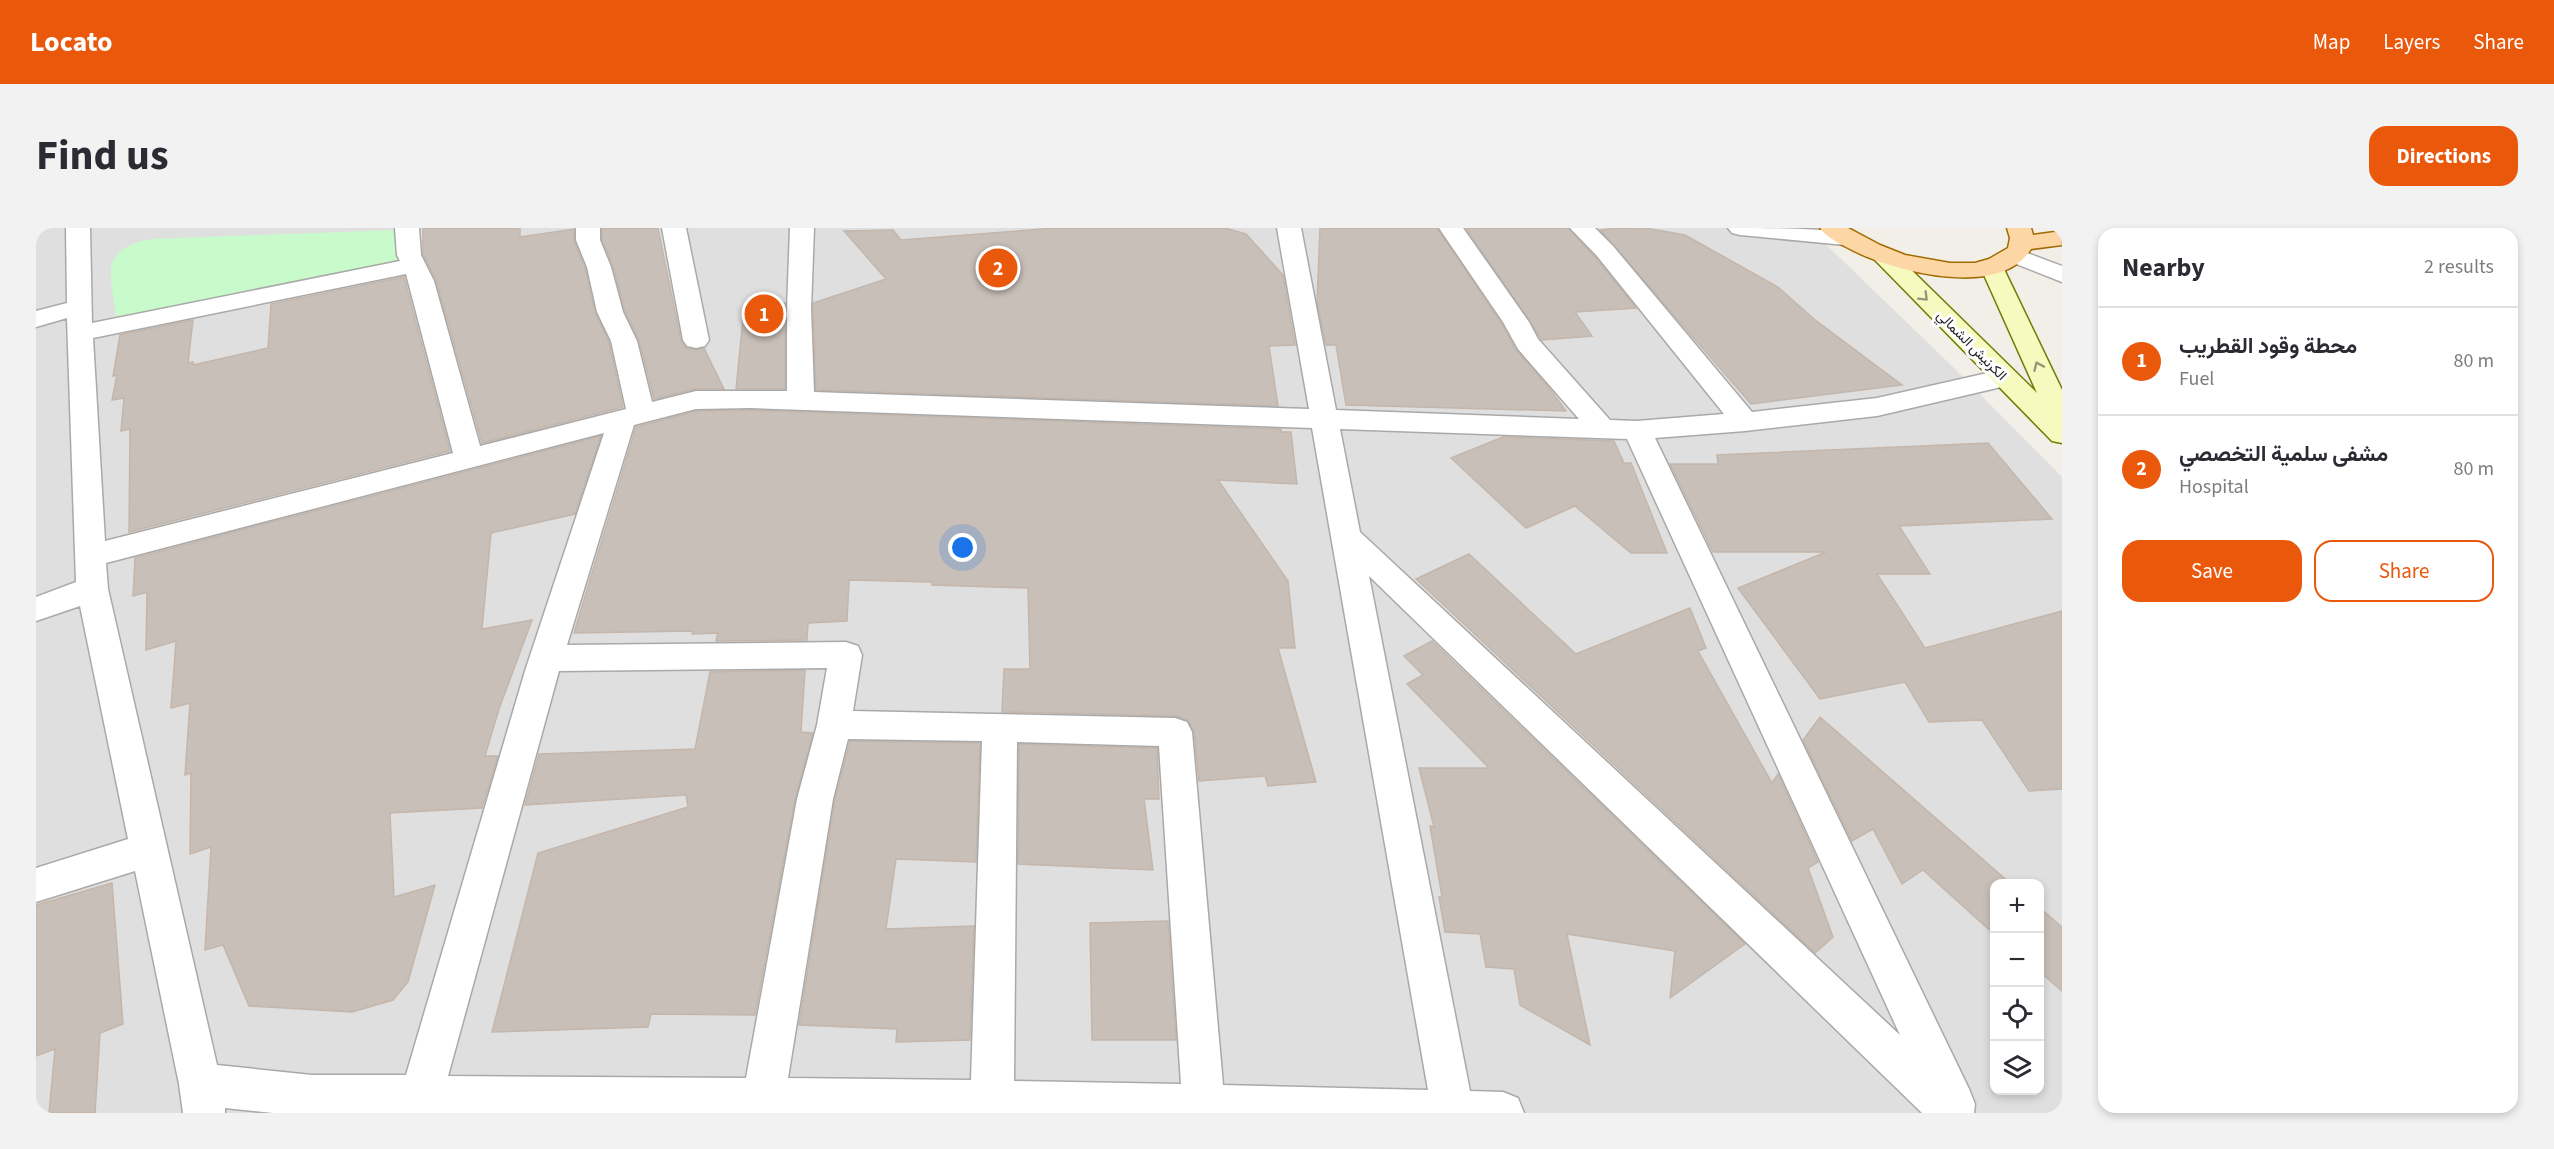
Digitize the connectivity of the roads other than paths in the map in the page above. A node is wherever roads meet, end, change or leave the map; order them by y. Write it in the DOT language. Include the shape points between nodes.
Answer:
graph roads {
  1 [pos="78,228"];
  2 [pos="408,228"];
  3 [pos="588,228"];
  4 [pos="674,228"];
  5 [pos="802,228"];
  6 [pos="1289,228"];
  7 [pos="1451,228"];
  8 [pos="1582,228"];
  9 [pos="1740,228"];
  10 [pos="1839,233"];
  11 [pos="2062,238"];
  12 [pos="2011,248"];
  13 [pos="1883,255"];
  14 [pos="414,265"];
  15 [pos="2062,275"];
  16 [pos="36,319"];
  17 [pos="79,320"];
  18 [pos="696,340"];
  19 [pos="2005,378"];
  20 [pos="801,400"];
  21 [pos="632,416"];
  22 [pos="1324,418"];
  23 [pos="2062,419"];
  24 [pos="1745,422"];
  25 [pos="1603,429"];
  26 [pos="1637,430"];
  27 [pos="2062,434"];
  28 [pos="469,458"];
  29 [pos="1346,535"];
  30 [pos="90,556"];
  31 [pos="92,589"];
  32 [pos="36,609"];
  33 [pos="546,658"];
  34 [pos="834,725"];
  35 [pos="1000,727"];
  36 [pos="148,850"];
  37 [pos="36,885"];
  38 [pos="421,1098"];
  39 [pos="202,1099"];
  40 [pos="763,1100"];
  41 [pos="992,1102"];
  42 [pos="920,1106"];
  43 [pos="1204,1107"];
  44 [pos="1453,1112"];
  45 [pos="1503,1113"];
  46 [pos="1953,1113"];
  47 [pos="1958,1113"];
  1 -- 17 [label="street"];
  2 -- 14 [label="street" via="409,255"];
  3 -- 21 [label="street" via="588,240 610,312 624,341"];
  4 -- 18 [label="street"];
  5 -- 20 [label="street"];
  6 -- 22 [label="street"];
  7 -- 25 [label="street" via="1527,343"];
  8 -- 24 [label="street"];
  9 -- 10 [label="street"];
  10 -- 13 [label="main road"];
  11 -- 12 [label="main road"];
  12 -- 13 [label="main road" via="1954,270 1915,265"];
  12 -- 15 [label="street"];
  23 -- 12 [label="main road, one-way"];
  13 -- 19 [label="main road, الكرنيش الشمالي, one-way"];
  14 -- 17 [label="street"];
  14 -- 28 [label="street" via="422,281"];
  16 -- 17 [label="street"];
  17 -- 30 [label="street"];
  19 -- 24 [label="street" via="1877,407"];
  19 -- 27 [label="main road, الكرنيش الشمالي"];
  20 -- 21 [label="street" via="696,400"];
  20 -- 22 [label="street"];
  21 -- 28 [label="street"];
  21 -- 33 [label="street"];
  22 -- 25 [label="street"];
  22 -- 29 [label="street"];
  24 -- 26 [label="street"];
  25 -- 26 [label="street"];
  26 -- 47 [label="street"];
  28 -- 30 [label="street"];
  29 -- 44 [label="street"];
  29 -- 46 [label="street"];
  30 -- 31 [label="street"];
  31 -- 32 [label="street"];
  31 -- 36 [label="street"];
  33 -- 34 [label="street" via="846,655"];
  33 -- 38 [label="street"];
  34 -- 35 [label="street"];
  34 -- 40 [label="street" via="815,799"];
  35 -- 41 [label="street"];
  35 -- 43 [label="street" via="1175,732"];
  36 -- 37 [label="street"];
  36 -- 39 [label="street"];
  38 -- 39 [label="street"];
  38 -- 40 [label="street"];
  40 -- 42 [label="street"];
  41 -- 42 [label="street"];
  41 -- 43 [label="street"];
  43 -- 44 [label="street"];
  44 -- 45 [label="street"];
}
